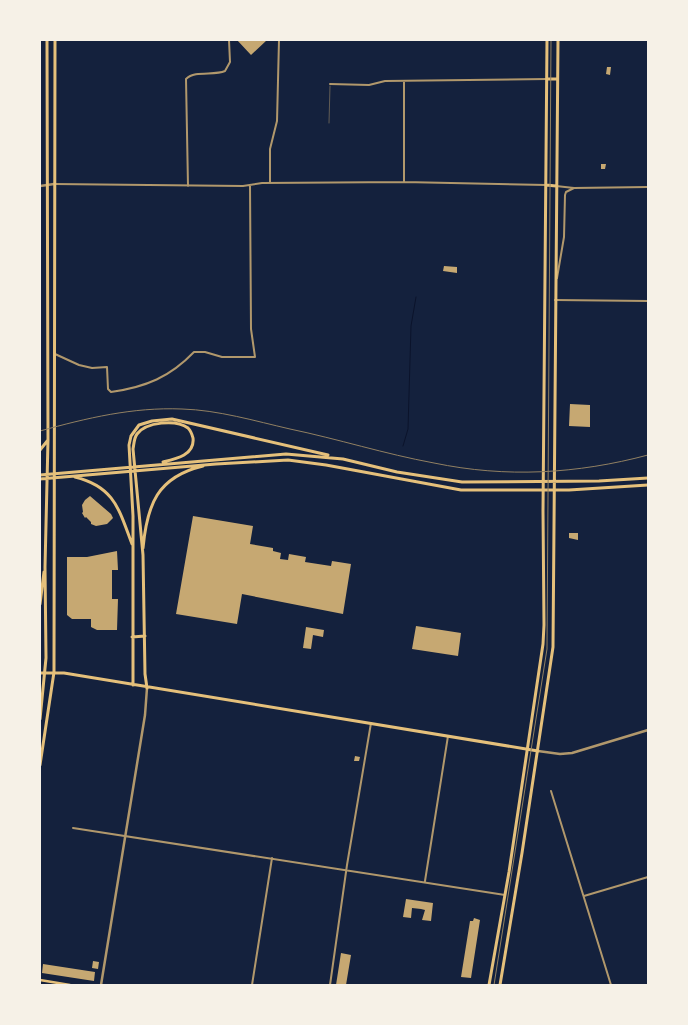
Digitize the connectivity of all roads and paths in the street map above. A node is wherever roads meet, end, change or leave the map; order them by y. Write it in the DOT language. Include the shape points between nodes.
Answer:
graph roads {
  1 [pos="47,40"];
  2 [pos="55,40"];
  3 [pos="229,40"];
  4 [pos="279,40"];
  5 [pos="547,40"];
  6 [pos="558,40"];
  7 [pos="547,79"];
  8 [pos="557,79"];
  9 [pos="404,81"];
  10 [pos="330,84"];
  11 [pos="329,123"];
  12 [pos="404,182"];
  13 [pos="270,183"];
  14 [pos="47,184"];
  15 [pos="54,184"];
  16 [pos="250,185"];
  17 [pos="546,185"];
  18 [pos="40,186"];
  19 [pos="188,186"];
  20 [pos="556,186"];
  21 [pos="648,187"];
  22 [pos="574,188"];
  23 [pos="556,288"];
  24 [pos="556,300"];
  25 [pos="648,301"];
  26 [pos="47,352"];
  27 [pos="54,353"];
  28 [pos="48,440"];
  29 [pos="40,450"];
  30 [pos="343,459"];
  31 [pos="216,464"];
  32 [pos="148,467"];
  33 [pos="40,475"];
  34 [pos="71,476"];
  35 [pos="648,478"];
  36 [pos="40,479"];
  37 [pos="648,485"];
  38 [pos="134,547"];
  39 [pos="134,557"];
  40 [pos="143,557"];
  41 [pos="45,567"];
  42 [pos="40,604"];
  43 [pos="145,636"];
  44 [pos="132,637"];
  45 [pos="40,672"];
  46 [pos="46,672"];
  47 [pos="54,672"];
  48 [pos="133,685"];
  49 [pos="147,688"];
  50 [pos="40,719"];
  51 [pos="370,723"];
  52 [pos="648,730"];
  53 [pos="448,736"];
  54 [pos="527,749"];
  55 [pos="538,751"];
  56 [pos="40,765"];
  57 [pos="551,791"];
  58 [pos="73,828"];
  59 [pos="125,835"];
  60 [pos="272,858"];
  61 [pos="347,870"];
  62 [pos="648,877"];
  63 [pos="425,882"];
  64 [pos="505,895"];
  65 [pos="584,896"];
  66 [pos="40,979"];
  67 [pos="70,985"];
  68 [pos="102,985"];
  69 [pos="252,985"];
  70 [pos="330,985"];
  71 [pos="489,985"];
  72 [pos="500,985"];
  73 [pos="611,985"];
  1 -- 14 [label="main road"];
  2 -- 15 [label="main road"];
  3 -- 19 [label="street" via="230,62 225,71 193,75 186,79"];
  4 -- 13 [label="street" via="277,121 270,149"];
  5 -- 7 [label="main road"];
  6 -- 8 [label="main road"];
  7 -- 8 [label="main road"];
  7 -- 9 [label="street"];
  7 -- 17 [label="main road"];
  8 -- 20 [label="main road"];
  9 -- 10 [label="street" via="369,85"];
  9 -- 12 [label="street"];
  10 -- 11 [label="lane"];
  12 -- 13 [label="street"];
  12 -- 17 [label="street"];
  13 -- 16 [label="street"];
  14 -- 15 [label="street"];
  14 -- 18 [label="street"];
  14 -- 26 [label="main road"];
  15 -- 19 [label="street"];
  15 -- 27 [label="main road"];
  16 -- 19 [label="street"];
  16 -- 27 [label="street" via="251,329 255,357 222,358 194,352 167,376 135,388 111,392 107,367 79,365"];
  17 -- 20 [label="main road"];
  17 -- 54 [label="main road" via="543,644"];
  20 -- 22 [label="street"];
  20 -- 23 [label="main road"];
  21 -- 22 [label="street"];
  22 -- 23 [label="street" via="565,195 564,237"];
  23 -- 24 [label="main road"];
  24 -- 25 [label="street"];
  24 -- 55 [label="main road" via="553,647"];
  26 -- 27 [label="main road"];
  26 -- 28 [label="main road"];
  27 -- 47 [label="main road"];
  28 -- 29 [label="main road"];
  28 -- 41 [label="main road"];
  30 -- 32 [label="main road" via="286,454"];
  30 -- 35 [label="main road" via="449,481 490,483"];
  30 -- 38 [label="main road" via="183,421 145,422 134,430 129,444"];
  31 -- 32 [label="main road"];
  31 -- 37 [label="main road" via="304,461 472,490 569,490"];
  31 -- 40 [label="main road" via="192,469 173,479 159,492 146,517"];
  32 -- 33 [label="main road"];
  32 -- 34 [label="main road"];
  32 -- 40 [label="main road" via="185,455 192,446 190,431 180,424 161,424 147,427 136,436 133,449"];
  34 -- 36 [label="main road"];
  34 -- 38 [label="main road" via="105,491 117,505"];
  38 -- 39 [label="main road"];
  39 -- 40 [label="main road"];
  39 -- 44 [label="main road"];
  40 -- 43 [label="main road"];
  41 -- 42 [label="main road"];
  41 -- 46 [label="main road"];
  43 -- 44 [label="main road"];
  43 -- 49 [label="main road"];
  44 -- 48 [label="main road"];
  45 -- 46 [label="main road"];
  46 -- 47 [label="main road"];
  46 -- 50 [label="main road"];
  47 -- 48 [label="main road"];
  47 -- 56 [label="main road"];
  48 -- 49 [label="main road"];
  49 -- 51 [label="main road"];
  49 -- 59 [label="street"];
  51 -- 53 [label="main road"];
  51 -- 61 [label="street"];
  52 -- 55 [label="street" via="572,753"];
  53 -- 54 [label="main road"];
  53 -- 63 [label="street"];
  54 -- 55 [label="main road"];
  54 -- 64 [label="main road"];
  55 -- 72 [label="main road"];
  57 -- 65 [label="street"];
  58 -- 59 [label="street"];
  59 -- 60 [label="street"];
  59 -- 68 [label="street"];
  60 -- 61 [label="street"];
  60 -- 69 [label="street"];
  61 -- 63 [label="street"];
  61 -- 70 [label="street"];
  62 -- 65 [label="street"];
  63 -- 64 [label="street"];
  64 -- 71 [label="main road"];
  65 -- 73 [label="street"];
  66 -- 67 [label="main road"];
}
